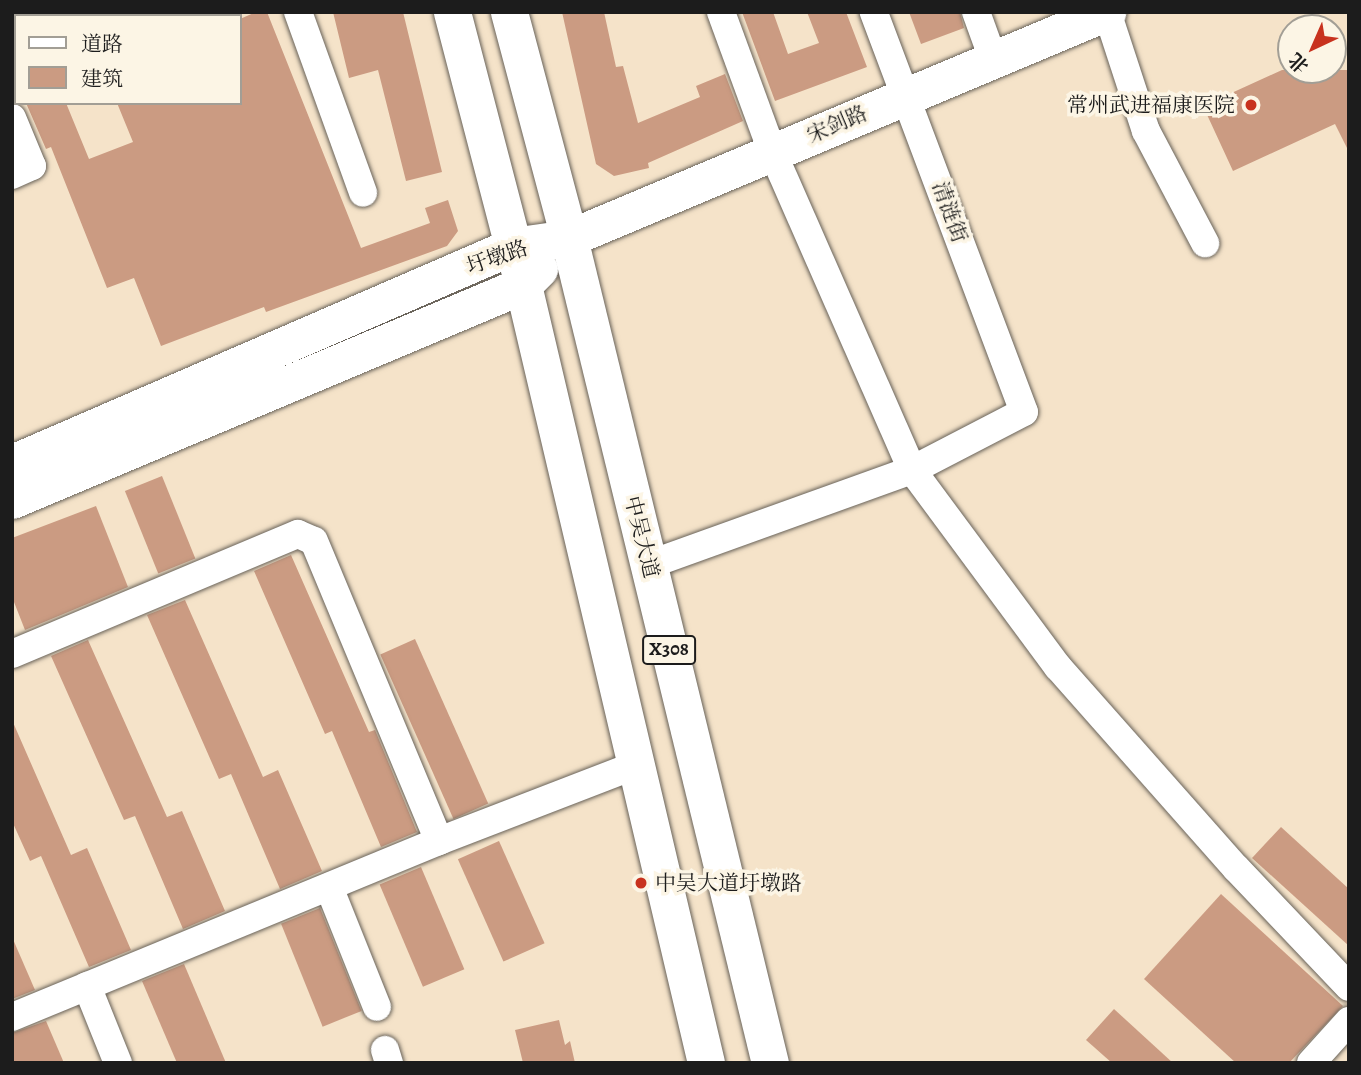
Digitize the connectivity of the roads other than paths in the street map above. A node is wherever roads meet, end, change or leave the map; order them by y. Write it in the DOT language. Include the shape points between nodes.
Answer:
graph roads {
  1 [pos="298,12"];
  2 [pos="452,12"];
  3 [pos="509,12"];
  4 [pos="721,12"];
  5 [pos="874,12"];
  6 [pos="976,12"];
  7 [pos="1107,12"];
  8 [pos="1054,22"];
  9 [pos="993,59"];
  10 [pos="906,94"];
  11 [pos="12,118"];
  12 [pos="772,151"];
  13 [pos="12,175"];
  14 [pos="363,193"];
  15 [pos="569,238"];
  16 [pos="1205,243"];
  17 [pos="513,246"];
  18 [pos="523,285"];
  19 [pos="12,463"];
  20 [pos="912,470"];
  21 [pos="12,500"];
  22 [pos="648,565"];
  23 [pos="12,654"];
  24 [pos="636,765"];
  25 [pos="439,841"];
  26 [pos="329,887"];
  27 [pos="87,986"];
  28 [pos="1349,987"];
  29 [pos="377,1007"];
  30 [pos="12,1017"];
  31 [pos="1349,1021"];
  32 [pos="118,1063"];
  33 [pos="706,1063"];
  34 [pos="770,1063"];
  35 [pos="1311,1063"];
  1 -- 14 [label="street"];
  2 -- 17 [label="main road, X308"];
  3 -- 15 [label="main road, 中吴大道 / X308"];
  4 -- 12 [label="street"];
  5 -- 10 [label="street, 清涟街"];
  6 -- 9 [label="street"];
  7 -- 8 [label="main road, 宋剑路"];
  7 -- 16 [label="street" via="1146,131"];
  8 -- 9 [label="main road, 宋剑路"];
  9 -- 10 [label="main road, 宋剑路"];
  10 -- 12 [label="main road, 宋剑路"];
  10 -- 20 [label="street, 清涟街" via="1024,412"];
  11 -- 13 [label="street" via="32,166"];
  12 -- 15 [label="main road, 宋剑路"];
  12 -- 20 [label="street"];
  15 -- 17 [label="main road, 圩墩路"];
  15 -- 18 [label="main road, 圩墩路"];
  15 -- 22 [label="main road, 中吴大道 / X308"];
  17 -- 18 [label="main road, X308"];
  17 -- 19 [label="main road, 圩墩路"];
  18 -- 21 [label="main road, 圩墩路"];
  18 -- 24 [label="main road, X308"];
  20 -- 22 [label="street"];
  20 -- 28 [label="street" via="1058,667 1236,869"];
  22 -- 34 [label="main road, 中吴大道 / X308"];
  23 -- 25 [label="street" via="298,534 314,541"];
  24 -- 25 [label="street"];
  24 -- 33 [label="main road, X308"];
  25 -- 26 [label="street"];
  26 -- 27 [label="street"];
  26 -- 29 [label="street"];
  27 -- 30 [label="street"];
  27 -- 32 [label="street"];
  31 -- 35 [label="street"];
}
